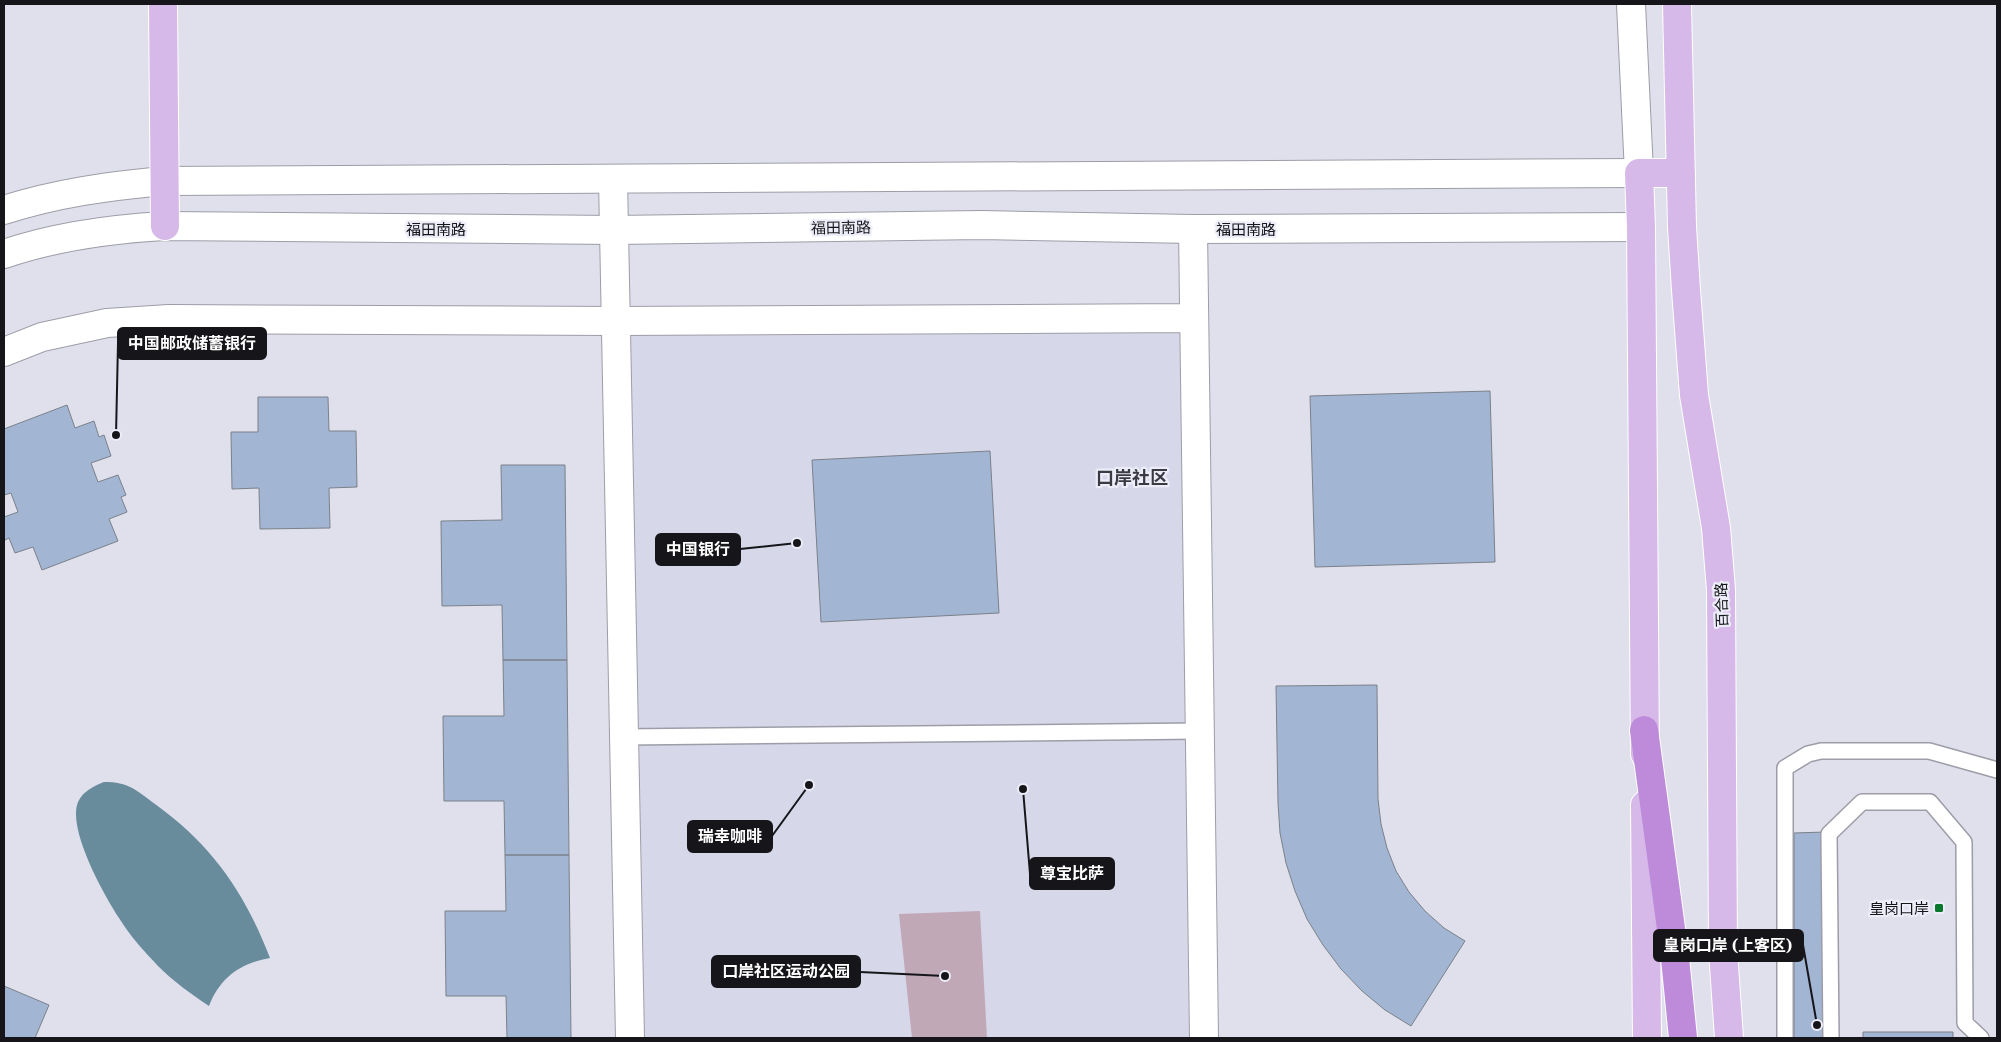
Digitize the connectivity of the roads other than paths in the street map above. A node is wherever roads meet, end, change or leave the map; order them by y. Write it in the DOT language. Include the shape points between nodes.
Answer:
graph roads {
  1 [pos="163,4"];
  2 [pos="1631,4"];
  3 [pos="1677,4"];
  4 [pos="1681,173"];
  5 [pos="1639,174"];
  6 [pos="614,179"];
  7 [pos="164,181"];
  8 [pos="4,210"];
  9 [pos="165,226"];
  10 [pos="1641,227"];
  11 [pos="1682,227"];
  12 [pos="1193,229"];
  13 [pos="614,230"];
  14 [pos="4,254"];
  15 [pos="1193,318"];
  16 [pos="616,321"];
  17 [pos="4,352"];
  18 [pos="1644,730"];
  19 [pos="1199,731"];
  20 [pos="624,737"];
  21 [pos="1997,770"];
  22 [pos="630,1038"];
  23 [pos="1204,1038"];
  24 [pos="1647,1038"];
  25 [pos="1683,1038"];
  26 [pos="1729,1038"];
  27 [pos="1785,1038"];
  28 [pos="1831,1038"];
  29 [pos="1981,1038"];
  1 -- 7 [label="main road"];
  2 -- 5 [label="street"];
  3 -- 4 [label="main road, 百合路"];
  4 -- 5 [label="main road"];
  4 -- 11 [label="main road, 百合路"];
  5 -- 6 [label="street"];
  5 -- 10 [label="main road"];
  6 -- 7 [label="street"];
  6 -- 13 [label="street"];
  7 -- 8 [label="street" via="101,187 35,200"];
  7 -- 9 [label="main road"];
  9 -- 13 [label="street, 福田南路"];
  9 -- 14 [label="street, 福田南路" via="59,237"];
  10 -- 11 [label="main road, 福田南路"];
  10 -- 12 [label="street, 福田南路"];
  10 -- 18 [label="main road"];
  11 -- 26 [label="main road, 百合路" via="1694,395 1716,528 1721,590 1723,951"];
  12 -- 13 [label="street, 福田南路" via="982,225"];
  12 -- 15 [label="street"];
  13 -- 16 [label="street"];
  15 -- 16 [label="street"];
  15 -- 19 [label="street"];
  16 -- 17 [label="street" via="169,319 107,323 42,337"];
  16 -- 20 [label="street"];
  18 -- 24 [label="main road"];
  18 -- 25 [label="highway"];
  19 -- 20 [label="lane"];
  19 -- 23 [label="street"];
  20 -- 22 [label="street"];
  21 -- 27 [label="lane" via="1929,751 1821,751 1808,754 1785,768"];
  28 -- 29 [label="lane" via="1829,834 1862,802 1930,802 1964,842 1964,1023"];
}
